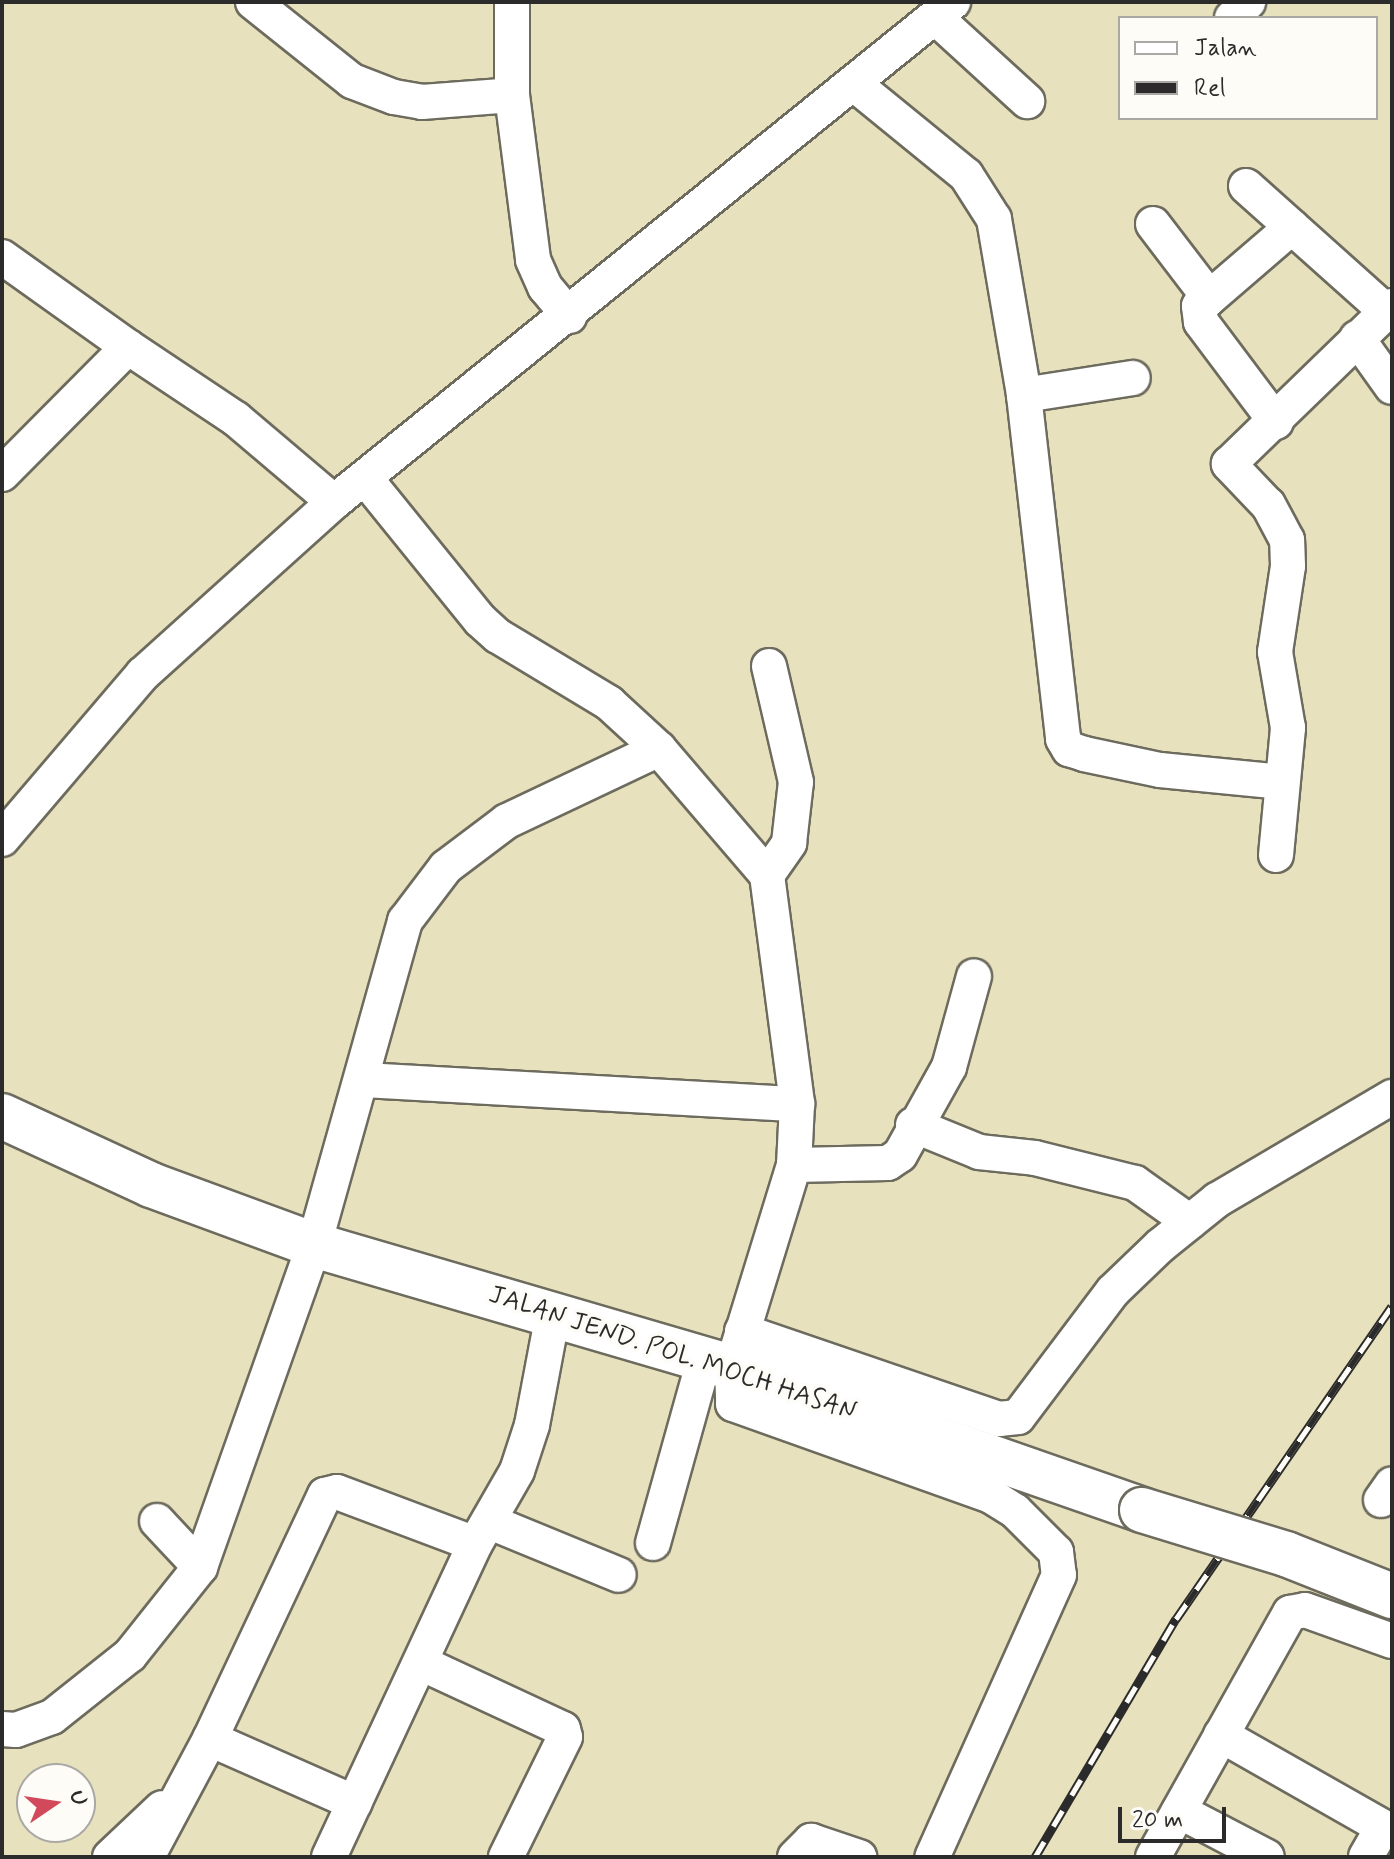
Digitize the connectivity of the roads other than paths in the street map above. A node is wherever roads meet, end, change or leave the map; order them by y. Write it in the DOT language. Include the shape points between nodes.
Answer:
graph roads {
  1 [pos="253,2"];
  2 [pos="512,2"];
  3 [pos="944,9"];
  4 [pos="853,83"];
  5 [pos="512,95"];
  6 [pos="1027,101"];
  7 [pos="1246,186"];
  8 [pos="1153,224"];
  9 [pos="1292,227"];
  10 [pos="2,257"];
  11 [pos="1207,300"];
  12 [pos="1389,308"];
  13 [pos="569,316"];
  14 [pos="1357,338"];
  15 [pos="128,347"];
  16 [pos="1133,378"];
  17 [pos="1392,387"];
  18 [pos="1024,395"];
  19 [pos="1276,422"];
  20 [pos="2,474"];
  21 [pos="365,478"];
  22 [pos="334,502"];
  23 [pos="769,666"];
  24 [pos="659,749"];
  25 [pos="1282,782"];
  26 [pos="2,839"];
  27 [pos="1276,855"];
  28 [pos="767,875"];
  29 [pos="974,976"];
  30 [pos="363,1080"];
  31 [pos="1392,1097"];
  32 [pos="797,1104"];
  33 [pos="2,1116"];
  34 [pos="913,1125"];
  35 [pos="794,1165"];
  36 [pos="1190,1222"];
  37 [pos="314,1245"];
  38 [pos="553,1314"];
  39 [pos="726,1353"];
  40 [pos="157,1521"];
  41 [pos="483,1533"];
  42 [pos="653,1543"];
  43 [pos="200,1567"];
  44 [pos="619,1575"];
  45 [pos="1392,1596"];
  46 [pos="1392,1641"];
  47 [pos="423,1664"];
  48 [pos="2,1729"];
  49 [pos="1221,1735"];
  50 [pos="210,1739"];
  51 [pos="179,1792"];
  52 [pos="355,1803"];
  53 [pos="1179,1811"];
  54 [pos="1388,1830"];
  55 [pos="1221,1846"];
  56 [pos="110,1857"];
  57 [pos="147,1857"];
  58 [pos="329,1857"];
  59 [pos="506,1857"];
  60 [pos="795,1857"];
  61 [pos="859,1857"];
  62 [pos="932,1857"];
  63 [pos="1153,1857"];
  64 [pos="1267,1857"];
  65 [pos="1366,1857"];
  1 -- 5 [label="street" via="352,81 394,97 422,102"];
  2 -- 5 [label="street"];
  3 -- 4 [label="street"];
  3 -- 6 [label="street"];
  4 -- 13 [label="street"];
  4 -- 18 [label="street" via="982,194 994,219"];
  5 -- 13 [label="street" via="533,260 545,287"];
  7 -- 9 [label="street"];
  8 -- 11 [label="street" via="1195,276"];
  9 -- 11 [label="street"];
  9 -- 12 [label="street"];
  10 -- 15 [label="street"];
  11 -- 19 [label="street" via="1199,306 1201,322"];
  12 -- 14 [label="street"];
  13 -- 21 [label="street"];
  14 -- 17 [label="street"];
  14 -- 19 [label="street"];
  15 -- 20 [label="street"];
  15 -- 22 [label="street" via="236,419"];
  16 -- 18 [label="street"];
  18 -- 25 [label="street" via="1063,739 1069,749 1160,770"];
  19 -- 25 [label="street" via="1229,464 1268,505 1287,540 1275,652 1288,728"];
  21 -- 22 [label="street"];
  21 -- 24 [label="street" via="498,636 556,666 609,703"];
  22 -- 26 [label="street" via="143,674"];
  23 -- 28 [label="street" via="796,782 789,843"];
  24 -- 28 [label="street"];
  24 -- 30 [label="street" via="507,821 446,867 405,921"];
  25 -- 27 [label="street"];
  28 -- 32 [label="street"];
  29 -- 34 [label="street" via="949,1067"];
  30 -- 32 [label="street"];
  30 -- 37 [label="street"];
  31 -- 36 [label="street" via="1217,1200"];
  32 -- 35 [label="street"];
  33 -- 37 [label="main road, JALAN JEND. POL. MOCH HASAN" via="151,1185"];
  34 -- 35 [label="street" via="900,1155 888,1163"];
  34 -- 36 [label="street" via="979,1152 1035,1158 1135,1183"];
  35 -- 39 [label="street"];
  36 -- 39 [label="street" via="1113,1291 1018,1417 999,1419"];
  37 -- 38 [label="main road, JALAN JEND. POL. MOCH HASAN"];
  37 -- 43 [label="street"];
  38 -- 39 [label="main road, JALAN JEND. POL. MOCH HASAN"];
  38 -- 41 [label="street" via="532,1425 517,1471"];
  39 -- 42 [label="street"];
  39 -- 45 [label="main road, JALAN JEND. POL. MOCH HASAN, bridge" via="1142,1510 1286,1554"];
  39 -- 62 [label="street" via="736,1407 991,1496 1015,1511 1056,1552 1059,1575"];
  40 -- 43 [label="street"];
  41 -- 44 [label="street"];
  41 -- 47 [label="street"];
  41 -- 50 [label="street" via="337,1492 325,1495"];
  43 -- 48 [label="street" via="130,1655 52,1717 16,1730"];
  46 -- 49 [label="street" via="1305,1610 1290,1613"];
  47 -- 52 [label="street"];
  47 -- 59 [label="street" via="563,1729 565,1737"];
  49 -- 53 [label="street"];
  49 -- 54 [label="street"];
  50 -- 51 [label="street"];
  50 -- 52 [label="street"];
  51 -- 56 [label="street"];
  51 -- 57 [label="street"];
  52 -- 58 [label="street"];
  53 -- 55 [label="street"];
  53 -- 63 [label="street"];
  54 -- 65 [label="street"];
  55 -- 64 [label="street"];
  60 -- 61 [label="street" via="811,1841"];
}
